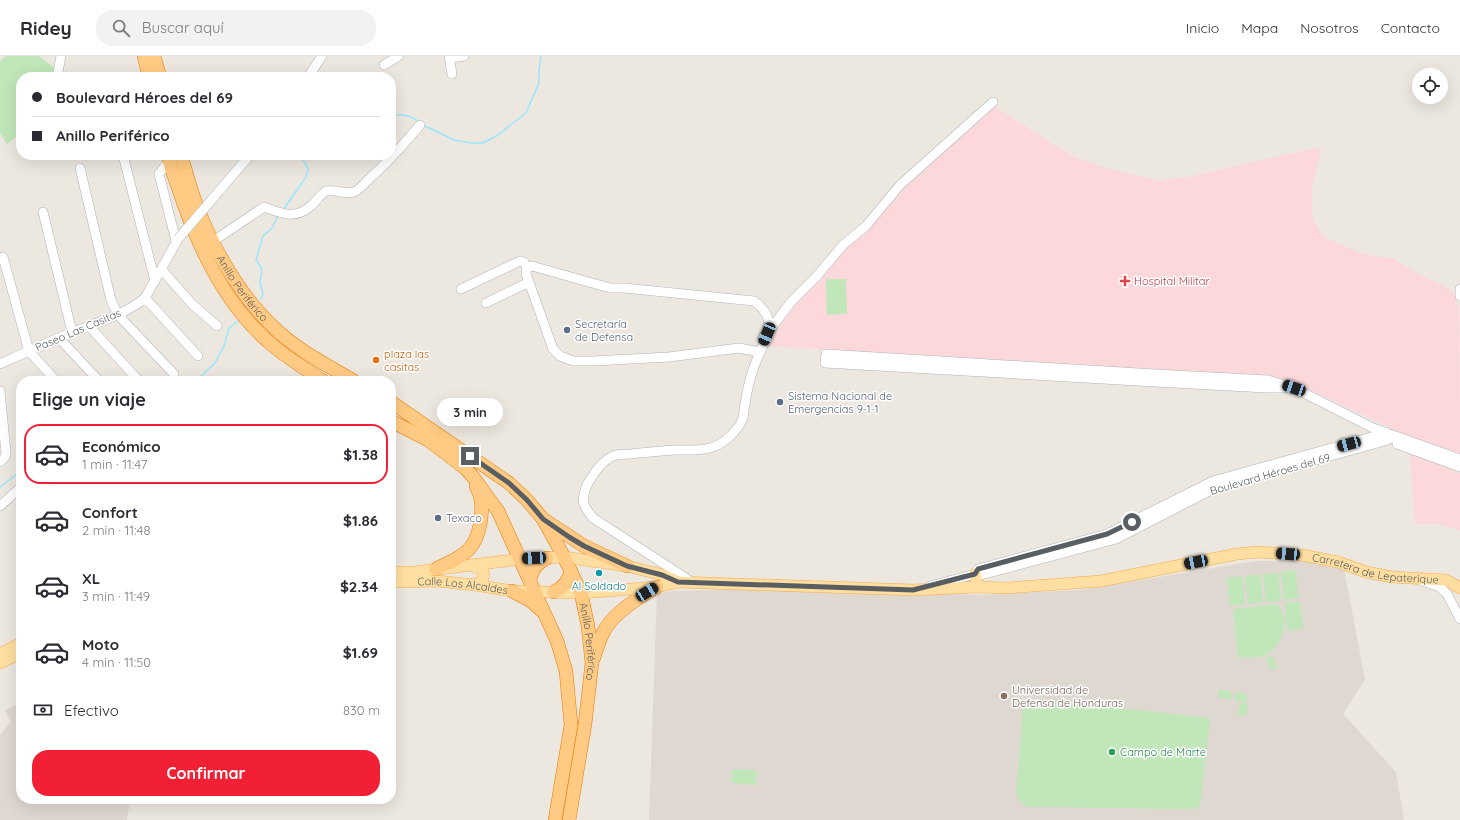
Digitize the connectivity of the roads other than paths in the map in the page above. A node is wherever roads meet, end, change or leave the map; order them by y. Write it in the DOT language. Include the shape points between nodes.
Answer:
graph roads {
  1 [pos="61,56"];
  2 [pos="144,56"];
  3 [pos="154,56"];
  4 [pos="322,56"];
  5 [pos="399,56"];
  6 [pos="464,56"];
  7 [pos="449,57"];
  8 [pos="384,65"];
  9 [pos="58,72"];
  10 [pos="148,72"];
  11 [pos="159,72"];
  12 [pos="311,72"];
  13 [pos="452,74"];
  14 [pos="993,102"];
  15 [pos="420,125"];
  16 [pos="396,152"];
  17 [pos="124,160"];
  18 [pos="167,160"];
  19 [pos="169,160"];
  20 [pos="183,160"];
  21 [pos="246,160"];
  22 [pos="389,160"];
  23 [pos="80,168"];
  24 [pos="43,212"];
  25 [pos="177,240"];
  26 [pos="212,242"];
  27 [pos="3,256"];
  28 [pos="527,268"];
  29 [pos="160,269"];
  30 [pos="155,281"];
  31 [pos="528,282"];
  32 [pos="460,289"];
  33 [pos="1460,289"];
  34 [pos="1460,296"];
  35 [pos="145,298"];
  36 [pos="486,303"];
  37 [pos="118,315"];
  38 [pos="89,326"];
  39 [pos="217,326"];
  40 [pos="72,332"];
  41 [pos="767,334"];
  42 [pos="59,338"];
  43 [pos="29,351"];
  44 [pos="760,352"];
  45 [pos="198,356"];
  46 [pos="0,364"];
  47 [pos="174,374"];
  48 [pos="52,376"];
  49 [pos="94,376"];
  50 [pos="134,376"];
  51 [pos="316,376"];
  52 [pos="346,376"];
  53 [pos="1294,388"];
  54 [pos="0,390"];
  55 [pos="396,405"];
  56 [pos="396,424"];
  57 [pos="1387,436"];
  58 [pos="1460,459"];
  59 [pos="0,462"];
  60 [pos="1460,467"];
  61 [pos="474,478"];
  62 [pos="16,492"];
  63 [pos="0,506"];
  64 [pos="543,519"];
  65 [pos="564,556"];
  66 [pos="546,558"];
  67 [pos="521,559"];
  68 [pos="469,564"];
  69 [pos="627,566"];
  70 [pos="436,569"];
  71 [pos="571,571"];
  72 [pos="396,572"];
  73 [pos="975,574"];
  74 [pos="1417,578"];
  75 [pos="530,579"];
  76 [pos="396,581"];
  77 [pos="678,582"];
  78 [pos="692,582"];
  79 [pos="475,585"];
  80 [pos="656,587"];
  81 [pos="978,587"];
  82 [pos="1460,588"];
  83 [pos="913,590"];
  84 [pos="512,591"];
  85 [pos="535,592"];
  86 [pos="554,592"];
  87 [pos="581,593"];
  88 [pos="547,619"];
  89 [pos="1460,619"];
  90 [pos="16,646"];
  91 [pos="0,654"];
  92 [pos="16,655"];
  93 [pos="0,663"];
  94 [pos="592,663"];
  95 [pos="555,820"];
  96 [pos="569,820"];
  1 -- 9 [label="street"];
  2 -- 10 [label="highway"];
  3 -- 11 [label="highway"];
  4 -- 12 [label="street"];
  5 -- 8 [label="street"];
  6 -- 7 [label="street"];
  7 -- 13 [label="street"];
  14 -- 41 [label="street" via="900,185 866,226 843,245 791,302"];
  15 -- 16 [label="street"];
  17 -- 30 [label="street"];
  18 -- 25 [label="street" via="159,174"];
  19 -- 51 [label="highway, Anillo Periférico" via="196,236 237,308 271,344"];
  20 -- 26 [label="highway, Anillo Periférico"];
  21 -- 25 [label="street, Paseo Las Casitas, bridge"];
  22 -- 26 [label="street" via="356,192 326,191 303,211 294,215 264,207"];
  23 -- 37 [label="street" via="108,291"];
  24 -- 40 [label="street"];
  25 -- 29 [label="street, Paseo Las Casitas"];
  26 -- 52 [label="highway, Anillo Periférico" via="247,298 280,333"];
  27 -- 43 [label="street"];
  28 -- 31 [label="street"];
  28 -- 32 [label="street" via="524,262 520,261"];
  28 -- 41 [label="street" via="532,266 610,288 754,301 766,315 769,324"];
  29 -- 30 [label="street, Paseo Las Casitas"];
  29 -- 39 [label="street" via="192,304"];
  30 -- 35 [label="street, Paseo Las Casitas"];
  31 -- 36 [label="street"];
  31 -- 44 [label="street" via="553,349 560,356 573,361 629,360 739,348"];
  33 -- 34 [label="street"];
  35 -- 37 [label="street, Paseo Las Casitas"];
  35 -- 45 [label="street"];
  37 -- 38 [label="street, Paseo Las Casitas"];
  37 -- 47 [label="street"];
  38 -- 40 [label="street, Paseo Las Casitas"];
  38 -- 50 [label="street"];
  40 -- 42 [label="street, Paseo Las Casitas"];
  41 -- 44 [label="street"];
  42 -- 43 [label="street, Paseo Las Casitas"];
  42 -- 49 [label="street"];
  43 -- 46 [label="street, Paseo Las Casitas"];
  43 -- 48 [label="street"];
  44 -- 78 [label="street" via="751,374 740,425 726,440 712,448 614,455 595,472 584,492 582,500 593,518"];
  53 -- 53 [label="street" via="1268,380 826,358 1155,382"];
  53 -- 57 [label="street"];
  54 -- 59 [label="street" via="6,453"];
  55 -- 64 [label="highway, Anillo Periférico" via="509,483"];
  56 -- 61 [label="highway, Anillo Periférico" via="428,440"];
  57 -- 58 [label="street"];
  57 -- 60 [label="street"];
  57 -- 73 [label="street, Boulevard Héroes del 69" via="1213,481 1112,532 978,569"];
  61 -- 67 [label="highway, Anillo Periférico" via="498,511"];
  61 -- 70 [label="highway" via="481,500 476,537 470,548 462,555"];
  62 -- 63 [label="street"];
  64 -- 65 [label="highway, Anillo Periférico"];
  64 -- 69 [label="highway" via="584,546"];
  65 -- 66 [label="main road, Carretera de Lepaterique"];
  65 -- 69 [label="main road, Carretera de Lepaterique"];
  65 -- 71 [label="highway, Anillo Periférico"];
  66 -- 67 [label="main road, Carretera de Lepaterique"];
  66 -- 75 [label="highway" via="538,562 532,570"];
  67 -- 68 [label="main road, Calle Los Alcaldes"];
  67 -- 75 [label="highway, Anillo Periférico"];
  68 -- 70 [label="main road, Calle Los Alcaldes"];
  68 -- 79 [label="main road" via="478,567 484,574 483,579"];
  69 -- 77 [label="main road, Carretera de Lepaterique"];
  70 -- 72 [label="main road, Calle Los Alcaldes"];
  71 -- 86 [label="highway" via="565,584"];
  71 -- 87 [label="highway, Anillo Periférico"];
  73 -- 81 [label="main road"];
  73 -- 83 [label="street, Boulevard Héroes del 69"];
  74 -- 81 [label="main road, Carretera de Lepaterique" via="1366,572 1338,562 1302,555 1258,552 1101,581 1007,588"];
  74 -- 82 [label="main road, Carretera de Lepaterique" via="1446,580"];
  74 -- 89 [label="street" via="1440,587"];
  75 -- 85 [label="highway, Anillo Periférico"];
  76 -- 79 [label="main road, Calle Los Alcaldes" via="437,581"];
  77 -- 78 [label="main road, Carretera de Lepaterique"];
  77 -- 80 [label="main road, Carretera de Lepaterique"];
  78 -- 83 [label="main road, Carretera de Lepaterique"];
  79 -- 84 [label="main road, Calle Los Alcaldes"];
  80 -- 87 [label="main road, Carretera de Lepaterique"];
  80 -- 94 [label="highway" via="638,597 618,614 603,632"];
  81 -- 83 [label="main road, Carretera de Lepaterique"];
  84 -- 85 [label="main road, Calle Los Alcaldes"];
  84 -- 88 [label="highway" via="531,601"];
  85 -- 86 [label="main road, Carretera de Lepaterique"];
  85 -- 88 [label="highway, Anillo Periférico"];
  86 -- 87 [label="main road, Carretera de Lepaterique"];
  87 -- 94 [label="highway, Anillo Periférico"];
  88 -- 95 [label="highway, Anillo Periférico" via="566,672 571,725"];
  90 -- 91 [label="main road"];
  92 -- 93 [label="main road"];
  94 -- 96 [label="highway, Anillo Periférico"];
}
